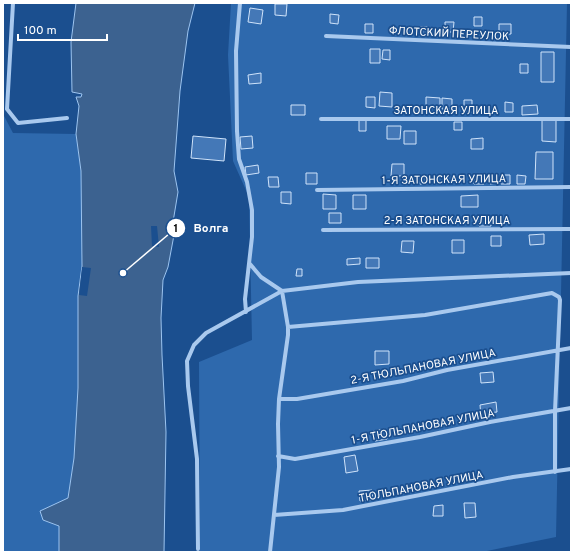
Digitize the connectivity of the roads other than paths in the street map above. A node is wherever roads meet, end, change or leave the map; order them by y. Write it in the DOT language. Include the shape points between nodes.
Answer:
graph roads {
  1 [pos="13,3"];
  2 [pos="240,3"];
  3 [pos="326,36"];
  4 [pos="571,47"];
  5 [pos="67,118"];
  6 [pos="321,119"];
  7 [pos="571,119"];
  8 [pos="571,187"];
  9 [pos="316,190"];
  10 [pos="571,229"];
  11 [pos="323,230"];
  12 [pos="250,264"];
  13 [pos="571,273"];
  14 [pos="282,291"];
  15 [pos="246,312"];
  16 [pos="288,327"];
  17 [pos="571,348"];
  18 [pos="558,350"];
  19 [pos="279,399"];
  20 [pos="571,408"];
  21 [pos="555,411"];
  22 [pos="278,456"];
  23 [pos="571,469"];
  24 [pos="555,472"];
  25 [pos="274,515"];
  26 [pos="198,549"];
  27 [pos="270,552"];
  1 -- 5 [label="street" via="7,109 18,123"];
  2 -- 12 [label="street" via="236,51 237,131 239,159 247,182 252,210"];
  3 -- 4 [label="street, ФЛОТСКИЙ ПЕРЕУЛОК"];
  6 -- 7 [label="street, ЗАТОНСКАЯ УЛИЦА"];
  8 -- 9 [label="street, 1-Я ЗАТОНСКАЯ УЛИЦА"];
  10 -- 11 [label="street, 2-Я ЗАТОНСКАЯ УЛИЦА"];
  12 -- 14 [label="street" via="261,277"];
  12 -- 15 [label="street" via="245,299"];
  13 -- 14 [label="street" via="358,282"];
  14 -- 15 [label="street"];
  14 -- 16 [label="street"];
  15 -- 26 [label="street" via="200,338 187,361 197,459"];
  16 -- 18 [label="street" via="425,315 552,293 560,300"];
  16 -- 19 [label="street"];
  17 -- 18 [label="street, 2-Я ТЮЛЬПАНОВАЯ УЛИЦА"];
  18 -- 19 [label="street, 2-Я ТЮЛЬПАНОВАЯ УЛИЦА" via="447,370 403,381 297,399"];
  18 -- 21 [label="street"];
  19 -- 22 [label="street"];
  20 -- 21 [label="street, 1-Я ТЮЛЬПАНОВАЯ УЛИЦА"];
  21 -- 22 [label="street, 1-Я ТЮЛЬПАНОВАЯ УЛИЦА" via="295,459"];
  21 -- 24 [label="street"];
  22 -- 25 [label="street"];
  23 -- 24 [label="street, ТЮЛЬПАНОВАЯ УЛИЦА"];
  24 -- 25 [label="street, ТЮЛЬПАНОВАЯ УЛИЦА" via="513,477 343,510"];
  25 -- 27 [label="street"];
}
